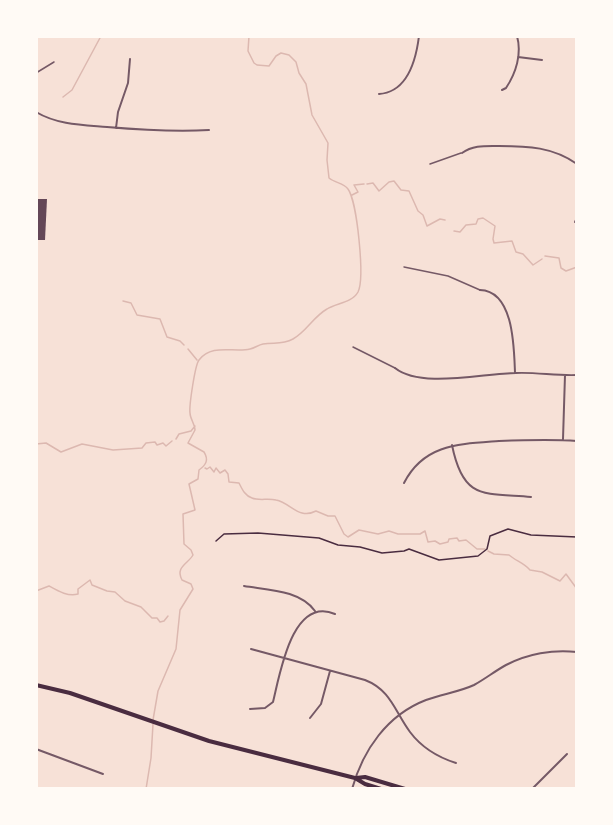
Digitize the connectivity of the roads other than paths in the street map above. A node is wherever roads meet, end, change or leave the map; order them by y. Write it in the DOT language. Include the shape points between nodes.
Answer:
graph roads {
  1 [pos="419,36"];
  2 [pos="517,36"];
  3 [pos="518,57"];
  4 [pos="130,58"];
  5 [pos="542,60"];
  6 [pos="54,62"];
  7 [pos="36,73"];
  8 [pos="502,90"];
  9 [pos="379,94"];
  10 [pos="36,112"];
  11 [pos="116,128"];
  12 [pos="209,130"];
  13 [pos="462,153"];
  14 [pos="430,164"];
  15 [pos="577,164"];
  16 [pos="404,267"];
  17 [pos="480,290"];
  18 [pos="353,347"];
  19 [pos="396,368"];
  20 [pos="515,373"];
  21 [pos="565,375"];
  22 [pos="577,375"];
  23 [pos="563,440"];
  24 [pos="577,441"];
  25 [pos="452,445"];
  26 [pos="404,483"];
  27 [pos="531,497"];
  28 [pos="244,586"];
  29 [pos="315,611"];
  30 [pos="335,614"];
  31 [pos="251,649"];
  32 [pos="577,652"];
  33 [pos="285,658"];
  34 [pos="330,671"];
  35 [pos="36,685"];
  36 [pos="250,709"];
  37 [pos="399,714"];
  38 [pos="310,718"];
  39 [pos="36,749"];
  40 [pos="567,754"];
  41 [pos="456,764"];
  42 [pos="103,774"];
  43 [pos="355,778"];
  44 [pos="352,789"];
  45 [pos="381,789"];
  46 [pos="405,789"];
  47 [pos="532,789"];
  1 -- 9 [label="street" via="409,73 398,88"];
  2 -- 3 [label="street"];
  3 -- 5 [label="street"];
  3 -- 8 [label="street" via="514,76"];
  4 -- 11 [label="street"];
  6 -- 7 [label="lane"];
  10 -- 11 [label="street" via="70,124"];
  11 -- 12 [label="street"];
  13 -- 14 [label="lane"];
  13 -- 15 [label="street" via="475,147 532,147 554,152"];
  16 -- 17 [label="lane" via="448,276"];
  17 -- 20 [label="street" via="492,292 507,312"];
  18 -- 19 [label="lane"];
  19 -- 20 [label="street" via="407,375 434,378"];
  20 -- 21 [label="street"];
  21 -- 22 [label="street"];
  21 -- 23 [label="street"];
  23 -- 24 [label="street"];
  23 -- 25 [label="street"];
  25 -- 26 [label="street" via="422,460"];
  25 -- 27 [label="street" via="459,472 470,486 484,493"];
  28 -- 29 [label="street" via="300,597"];
  29 -- 30 [label="street"];
  29 -- 33 [label="street" via="296,629"];
  31 -- 33 [label="street"];
  32 -- 37 [label="street" via="552,651 520,659 474,685 425,700"];
  33 -- 34 [label="street"];
  33 -- 36 [label="street" via="271,705"];
  34 -- 37 [label="street" via="377,686"];
  34 -- 38 [label="street" via="319,708"];
  35 -- 43 [label="main road" via="226,746"];
  37 -- 41 [label="street" via="422,746"];
  37 -- 43 [label="street" via="372,742"];
  39 -- 42 [label="street"];
  40 -- 47 [label="street"];
  43 -- 44 [label="street"];
  43 -- 45 [label="main road"];
  43 -- 46 [label="main road" via="365,777"];
}
